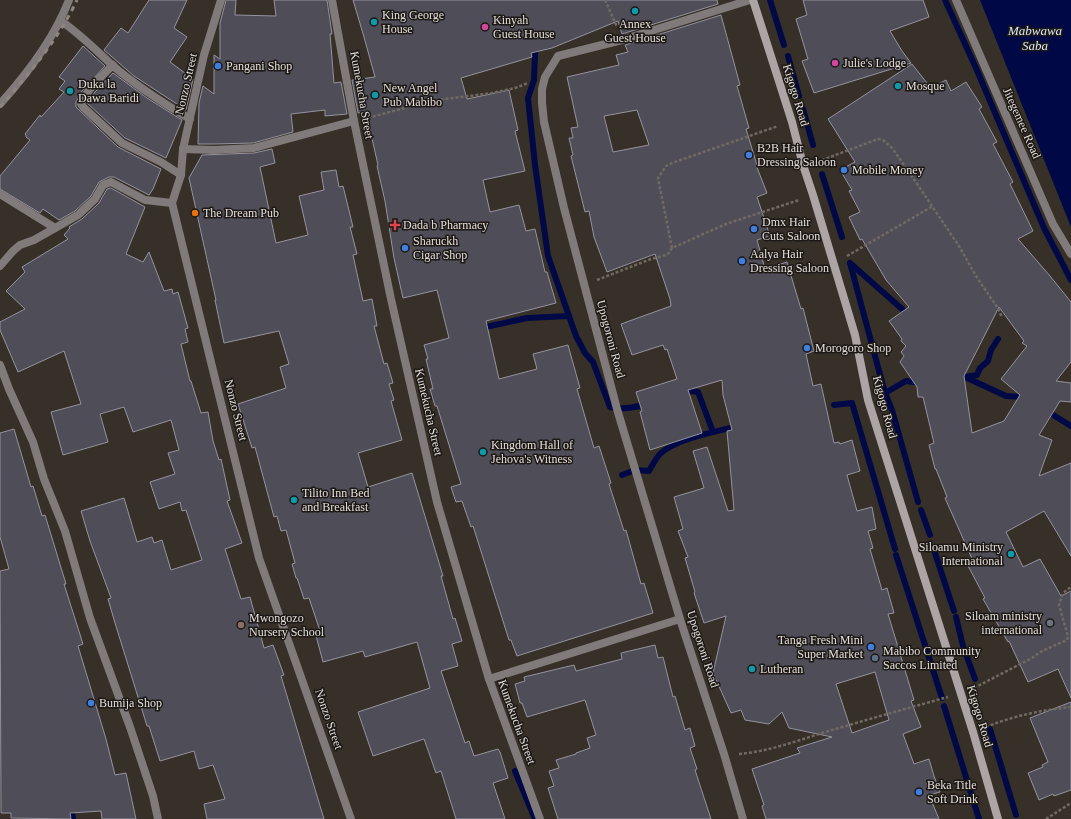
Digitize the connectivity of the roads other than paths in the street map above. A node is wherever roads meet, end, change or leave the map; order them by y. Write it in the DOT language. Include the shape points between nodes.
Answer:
graph roads {
  1 [pos="69,0"];
  2 [pos="221,0"];
  3 [pos="332,0"];
  4 [pos="750,0"];
  5 [pos="753,0"];
  6 [pos="956,0"];
  7 [pos="61,21"];
  8 [pos="113,65"];
  9 [pos="0,104"];
  10 [pos="190,119"];
  11 [pos="354,121"];
  12 [pos="183,149"];
  13 [pos="181,175"];
  14 [pos="0,194"];
  15 [pos="172,203"];
  16 [pos="55,228"];
  17 [pos="1071,254"];
  18 [pos="0,266"];
  19 [pos="0,366"];
  20 [pos="680,620"];
  21 [pos="489,679"];
  22 [pos="158,819"];
  23 [pos="351,819"];
  24 [pos="540,819"];
  25 [pos="743,819"];
  26 [pos="998,819"];
  1 -- 7 [label="street"];
  2 -- 10 [label="street, Nonzo Street" via="204,55"];
  3 -- 11 [label="street, Kumekucha Street"];
  4 -- 20 [label="street, Upogoroni Road" via="622,40 558,56 545,77 542,89 544,122 584,285 617,409"];
  5 -- 26 [label="main road, Kigogo Road" via="855,335 868,400"];
  6 -- 17 [label="street, Jitegemee Road" via="1053,224"];
  7 -- 8 [label="street"];
  7 -- 9 [label="street" via="27,73"];
  8 -- 10 [label="street" via="157,99"];
  8 -- 13 [label="street" via="81,104 122,143"];
  10 -- 12 [label="street, Nonzo Street"];
  11 -- 12 [label="street" via="254,148"];
  11 -- 21 [label="street, Kumekucha Street" via="438,502"];
  12 -- 13 [label="street, Nonzo Street"];
  13 -- 15 [label="street, Nonzo Street"];
  14 -- 16 [label="street"];
  15 -- 16 [label="street" via="145,200 111,182 103,185 95,199 78,215"];
  15 -- 23 [label="street, Nonzo Street" via="259,558"];
  16 -- 18 [label="street" via="34,240 20,244"];
  19 -- 22 [label="street" via="33,442 44,479 65,531 90,618 153,796"];
  20 -- 21 [label="street"];
  20 -- 25 [label="street, Upogoroni Road"];
  21 -- 24 [label="street, Kumekucha Street"];
}
